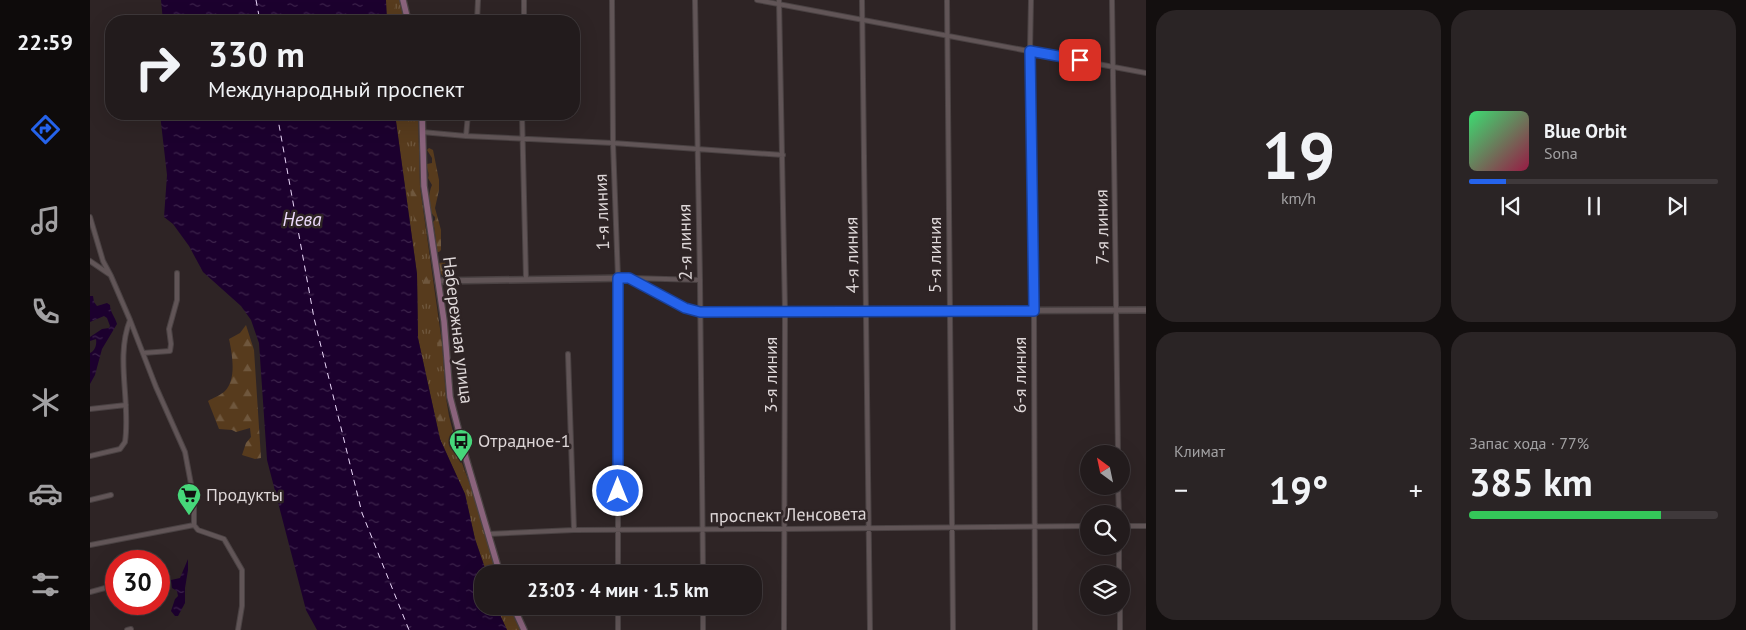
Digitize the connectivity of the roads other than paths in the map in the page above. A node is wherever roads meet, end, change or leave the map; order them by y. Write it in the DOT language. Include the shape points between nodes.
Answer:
graph roads {
  1 [pos="404,0"];
  2 [pos="478,0"];
  3 [pos="524,0"];
  4 [pos="612,0"];
  5 [pos="695,0"];
  6 [pos="757,0"];
  7 [pos="862,0"];
  8 [pos="948,0"];
  9 [pos="1031,0"];
  10 [pos="1112,0"];
  11 [pos="779,2"];
  12 [pos="407,15"];
  13 [pos="477,15"];
  14 [pos="524,15"];
  15 [pos="862,21"];
  16 [pos="948,36"];
  17 [pos="1030,51"];
  18 [pos="1113,66"];
  19 [pos="1146,73"];
  20 [pos="422,120"];
  21 [pos="467,120"];
  22 [pos="522,120"];
  23 [pos="422,132"];
  24 [pos="466,136"];
  25 [pos="522,138"];
  26 [pos="613,143"];
  27 [pos="697,150"];
  28 [pos="782,155"];
  29 [pos="90,217"];
  30 [pos="90,262"];
  31 [pos="177,273"];
  32 [pos="111,276"];
  33 [pos="618,278"];
  34 [pos="629,278"];
  35 [pos="526,280"];
  36 [pos="700,280"];
  37 [pos="438,281"];
  38 [pos="1146,310"];
  39 [pos="949,311"];
  40 [pos="1034,311"];
  41 [pos="1117,311"];
  42 [pos="700,312"];
  43 [pos="785,312"];
  44 [pos="866,312"];
  45 [pos="130,320"];
  46 [pos="143,353"];
  47 [pos="568,354"];
  48 [pos="126,405"];
  49 [pos="90,409"];
  50 [pos="1118,445"];
  51 [pos="90,456"];
  52 [pos="111,495"];
  53 [pos="90,500"];
  54 [pos="194,525"];
  55 [pos="1034,526"];
  56 [pos="1080,526"];
  57 [pos="1130,526"];
  58 [pos="1146,526"];
  59 [pos="951,527"];
  60 [pos="870,528"];
  61 [pos="574,530"];
  62 [pos="618,530"];
  63 [pos="702,530"];
  64 [pos="785,530"];
  65 [pos="488,534"];
  66 [pos="90,545"];
  67 [pos="497,565"];
  68 [pos="618,565"];
  69 [pos="703,565"];
  70 [pos="105,588"];
  71 [pos="90,592"];
  72 [pos="517,615"];
  73 [pos="618,615"];
  74 [pos="703,615"];
  75 [pos="1120,615"];
  76 [pos="238,630"];
  77 [pos="524,630"];
  78 [pos="618,630"];
  79 [pos="703,630"];
  80 [pos="784,630"];
  81 [pos="870,630"];
  82 [pos="952,630"];
  83 [pos="1035,630"];
  84 [pos="1120,630"];
  1 -- 12 [label="main road"];
  2 -- 13 [label="street"];
  3 -- 14 [label="street"];
  4 -- 26 [label="street, 1-я линия"];
  5 -- 27 [label="street, 2-я линия"];
  6 -- 11 [label="street"];
  7 -- 15 [label="street, 4-я линия"];
  8 -- 16 [label="street, 5-я линия"];
  9 -- 17 [label="street, 6-я линия"];
  10 -- 18 [label="street, 7-я линия"];
  11 -- 15 [label="street"];
  11 -- 28 [label="street, 3-я линия"];
  15 -- 16 [label="street"];
  15 -- 44 [label="street, 4-я линия"];
  16 -- 17 [label="street"];
  16 -- 39 [label="street, 5-я линия"];
  17 -- 18 [label="street"];
  17 -- 40 [label="street, 6-я линия"];
  18 -- 19 [label="street"];
  18 -- 41 [label="street, 7-я линия"];
  20 -- 23 [label="main road, Набережная улица"];
  21 -- 24 [label="street"];
  22 -- 25 [label="street"];
  23 -- 24 [label="street"];
  23 -- 37 [label="main road, Набережная улица" via="424,186"];
  24 -- 25 [label="street"];
  25 -- 26 [label="street"];
  25 -- 35 [label="street"];
  26 -- 27 [label="street"];
  26 -- 33 [label="street, 1-я линия"];
  27 -- 28 [label="street"];
  27 -- 36 [label="street, 2-я линия"];
  28 -- 43 [label="street, 3-я линия"];
  29 -- 32 [label="street" via="103,261"];
  30 -- 32 [label="street"];
  31 -- 46 [label="street" via="177,300 169,329 170,351"];
  32 -- 45 [label="street"];
  33 -- 34 [label="street"];
  33 -- 35 [label="street"];
  33 -- 62 [label="street, 1-я линия"];
  34 -- 36 [label="street"];
  34 -- 42 [label="street" via="685,308"];
  35 -- 37 [label="street"];
  36 -- 42 [label="street, 2-я линия"];
  37 -- 65 [label="main road, Набережная улица" via="450,396"];
  38 -- 41 [label="street"];
  39 -- 40 [label="street"];
  39 -- 44 [label="street"];
  39 -- 59 [label="street, 5-я линия"];
  40 -- 41 [label="street"];
  40 -- 55 [label="street, 6-я линия"];
  41 -- 50 [label="street, 7-я линия"];
  42 -- 43 [label="street"];
  42 -- 63 [label="street, 2-я линия"];
  43 -- 44 [label="street"];
  43 -- 64 [label="street, 3-я линия"];
  44 -- 60 [label="street, 4-я линия"];
  45 -- 46 [label="street"];
  45 -- 48 [label="street" via="124,348"];
  46 -- 54 [label="street" via="185,452 194,500"];
  47 -- 61 [label="street"];
  48 -- 49 [label="street"];
  48 -- 51 [label="street" via="124,446"];
  52 -- 53 [label="street"];
  54 -- 66 [label="street"];
  54 -- 76 [label="street" via="198,530 224,539 242,570"];
  55 -- 56 [label="street, проспект Ленсовета"];
  55 -- 59 [label="street, проспект Ленсовета"];
  55 -- 83 [label="street, 6-я линия"];
  57 -- 58 [label="street"];
  59 -- 60 [label="street, проспект Ленсовета"];
  59 -- 82 [label="street, 5-я линия"];
  60 -- 64 [label="street, проспект Ленсовета"];
  60 -- 81 [label="street, 4-я линия"];
  61 -- 62 [label="street, проспект Ленсовета"];
  61 -- 65 [label="street, проспект Ленсовета"];
  62 -- 63 [label="street, проспект Ленсовета"];
  62 -- 68 [label="street, 1-я линия"];
  63 -- 64 [label="street, проспект Ленсовета"];
  63 -- 69 [label="street, 2-я линия"];
  64 -- 80 [label="street, 3-я линия"];
  65 -- 67 [label="main road, Набережная улица"];
  70 -- 71 [label="street"];
  72 -- 77 [label="main road"];
  73 -- 78 [label="street"];
  74 -- 79 [label="street"];
  75 -- 84 [label="street"];
}
